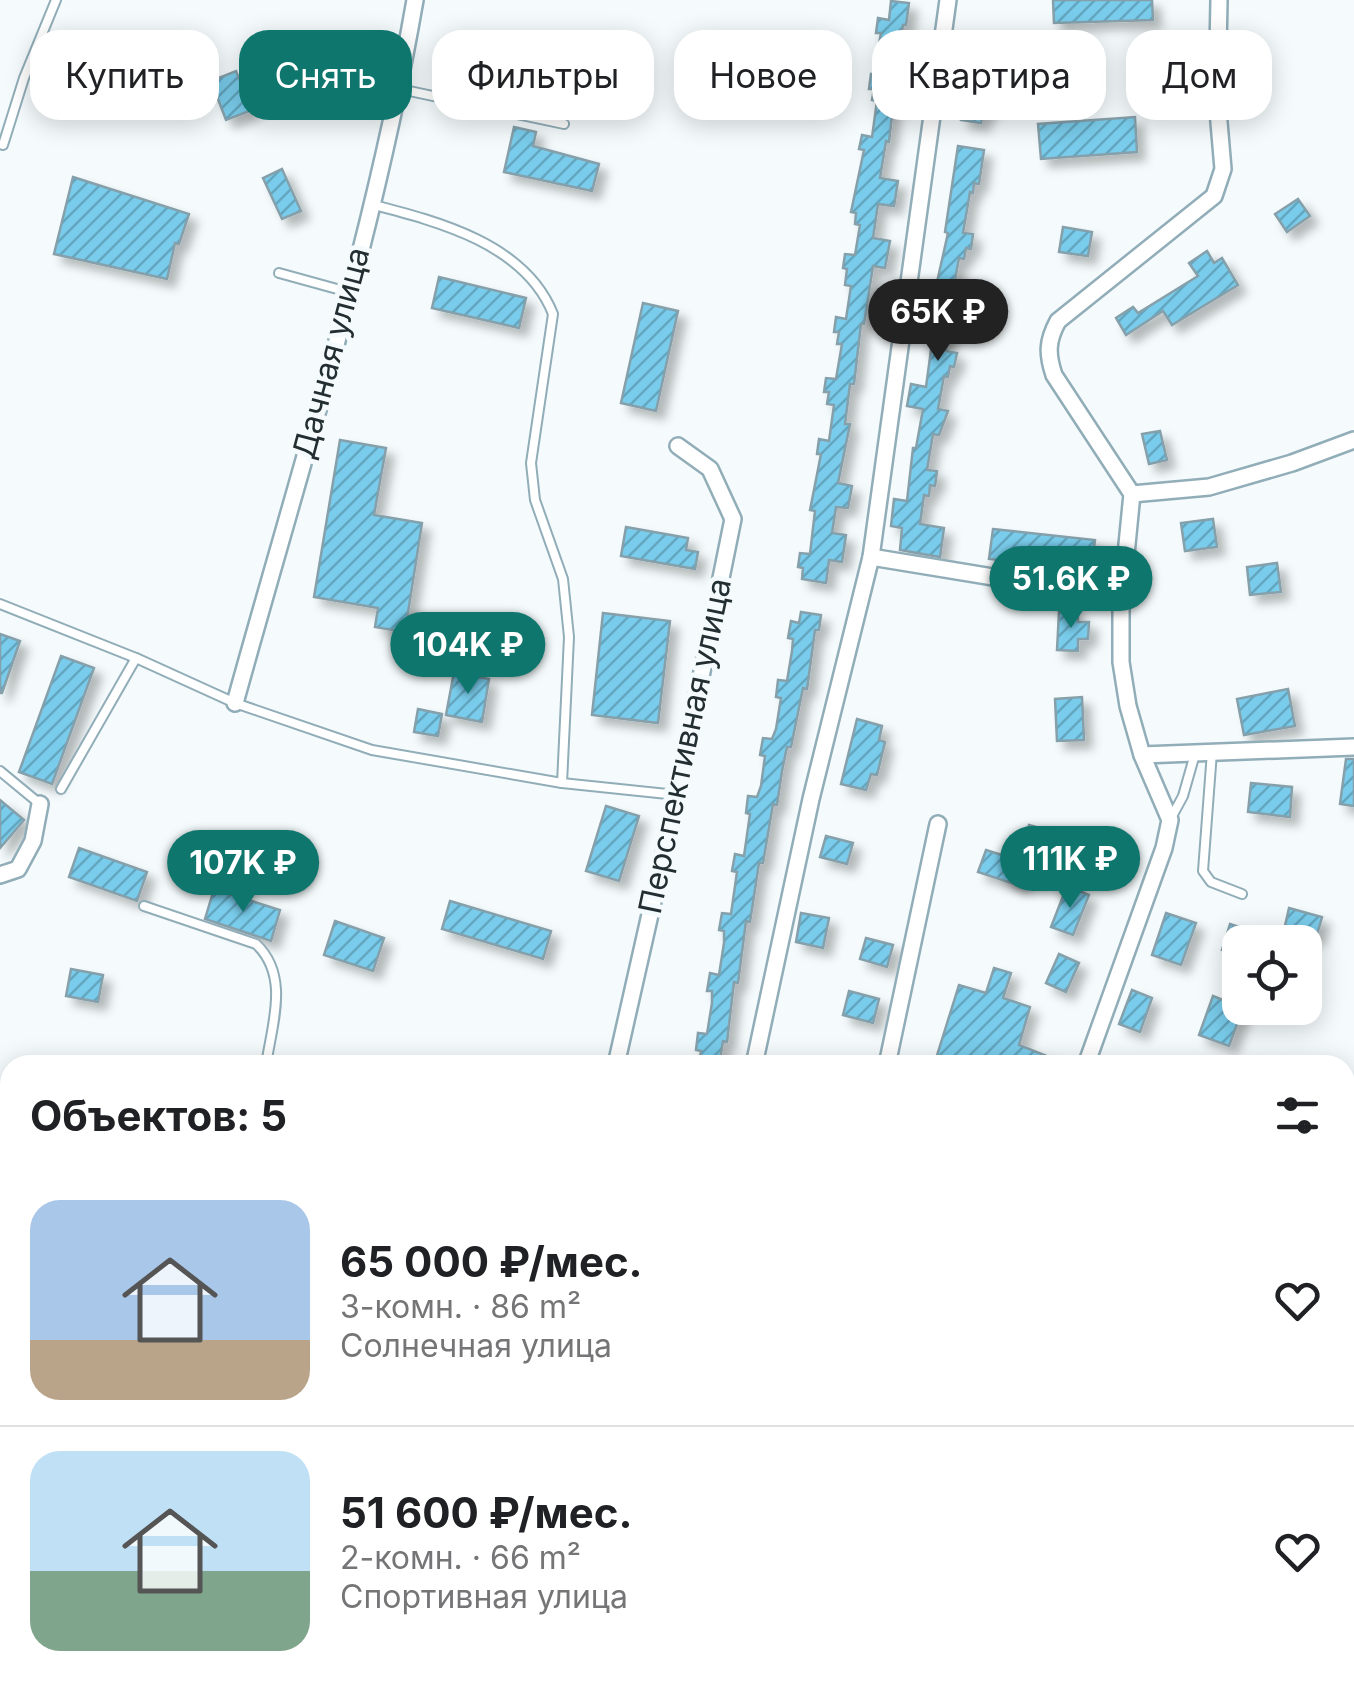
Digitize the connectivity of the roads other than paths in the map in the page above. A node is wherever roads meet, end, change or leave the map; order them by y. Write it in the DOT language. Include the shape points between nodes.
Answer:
graph roads {
  1 [pos="56,0"];
  2 [pos="415,0"];
  3 [pos="948,0"];
  4 [pos="1218,0"];
  5 [pos="410,30"];
  6 [pos="412,92"];
  7 [pos="392,120"];
  8 [pos="564,124"];
  9 [pos="4,145"];
  10 [pos="370,204"];
  11 [pos="279,272"];
  12 [pos="348,292"];
  13 [pos="1354,440"];
  14 [pos="678,446"];
  15 [pos="1132,494"];
  16 [pos="871,557"];
  17 [pos="1122,582"];
  18 [pos="0,604"];
  19 [pos="136,658"];
  20 [pos="235,703"];
  21 [pos="1354,746"];
  22 [pos="1204,752"];
  23 [pos="1142,754"];
  24 [pos="0,771"];
  25 [pos="562,784"];
  26 [pos="61,789"];
  27 [pos="676,795"];
  28 [pos="40,804"];
  29 [pos="1170,820"];
  30 [pos="938,824"];
  31 [pos="0,875"];
  32 [pos="1242,894"];
  33 [pos="144,906"];
  34 [pos="267,1055"];
  35 [pos="618,1055"];
  36 [pos="756,1055"];
  37 [pos="889,1055"];
  38 [pos="1090,1055"];
  1 -- 9 [label="lane"];
  2 -- 5 [label="street, Дачная улица"];
  3 -- 16 [label="street"];
  4 -- 15 [label="street" via="1216,99 1224,170 1214,196 1058,322 1050,336 1054,375"];
  6 -- 8 [label="lane"];
  7 -- 10 [label="street, Дачная улица"];
  10 -- 12 [label="street, Дачная улица"];
  10 -- 25 [label="lane" via="442,222 516,263 545,293 553,314 530,463 535,500 564,579"];
  11 -- 12 [label="lane"];
  12 -- 20 [label="street, Дачная улица"];
  13 -- 15 [label="street" via="1209,486"];
  14 -- 27 [label="street, Перспективная улица" via="710,469 733,519"];
  15 -- 17 [label="street"];
  16 -- 17 [label="street" via="1041,585"];
  16 -- 36 [label="street" via="810,799"];
  17 -- 23 [label="street" via="1121,662"];
  18 -- 19 [label="lane"];
  19 -- 20 [label="lane"];
  19 -- 26 [label="lane"];
  20 -- 25 [label="lane" via="372,750"];
  21 -- 22 [label="street"];
  22 -- 23 [label="street"];
  22 -- 29 [label="lane"];
  22 -- 32 [label="lane" via="1203,871 1210,882"];
  23 -- 29 [label="street"];
  24 -- 28 [label="lane"];
  25 -- 27 [label="lane"];
  27 -- 35 [label="street, Перспективная улица"];
  28 -- 31 [label="street" via="33,841 18,869"];
  29 -- 38 [label="street"];
  30 -- 37 [label="street"];
  33 -- 34 [label="lane" via="256,944 265,953 277,990"];
}
